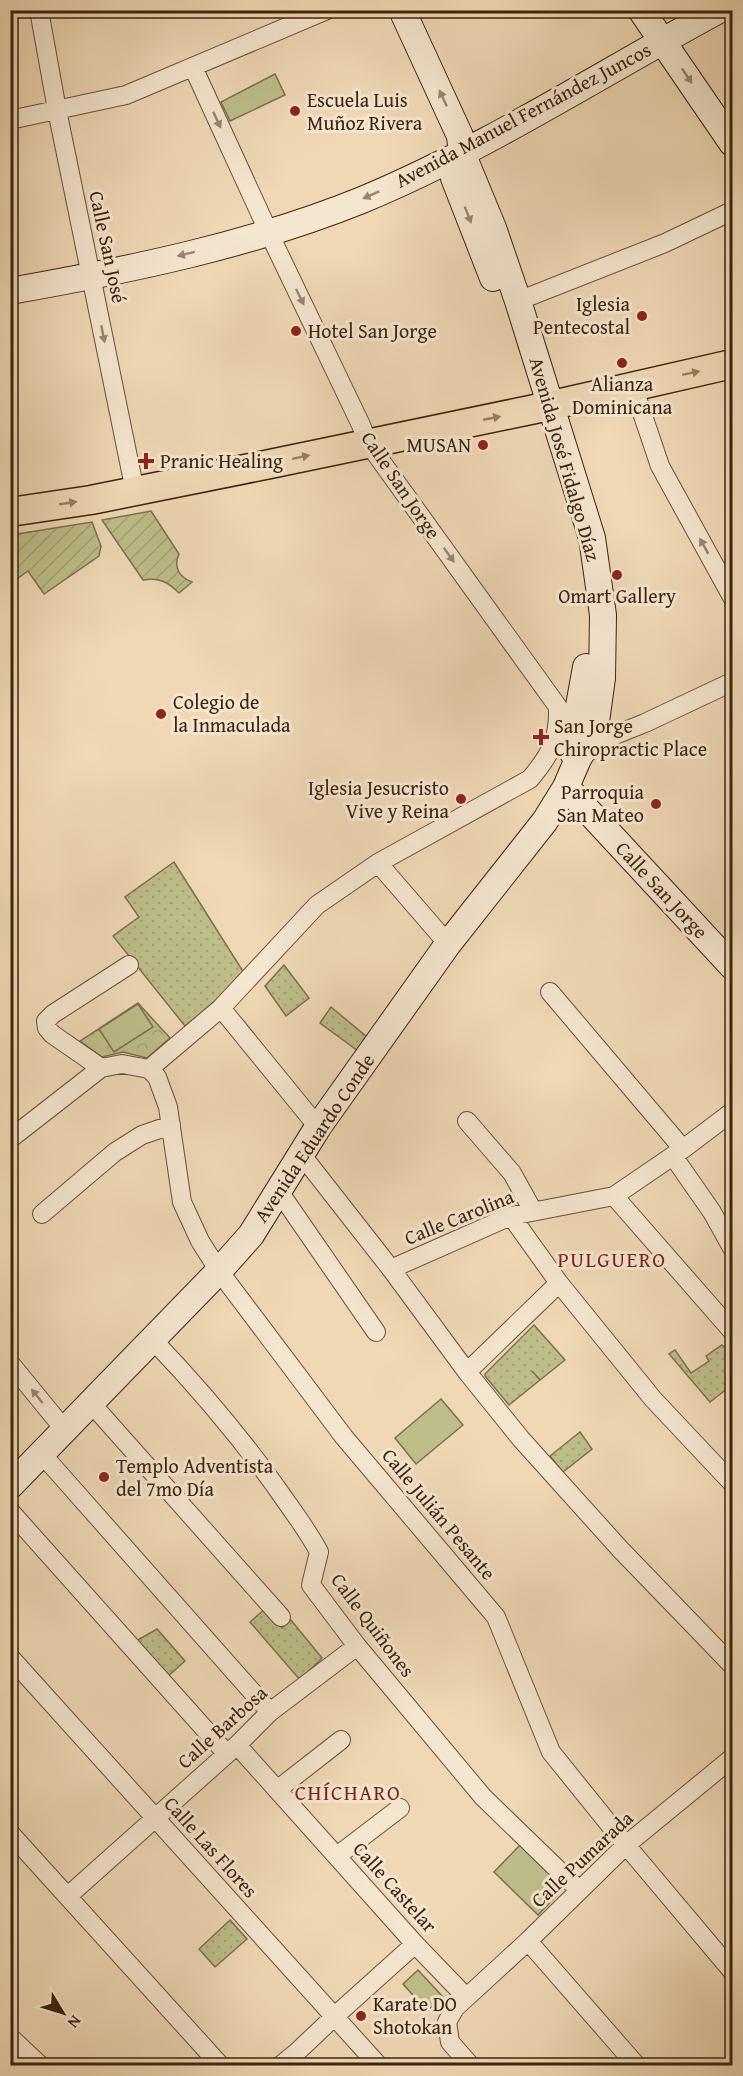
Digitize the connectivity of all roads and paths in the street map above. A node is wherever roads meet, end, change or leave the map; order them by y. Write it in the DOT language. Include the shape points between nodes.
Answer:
graph roads {
  1 [pos="39,10"];
  2 [pos="327,10"];
  3 [pos="402,10"];
  4 [pos="641,10"];
  5 [pos="719,10"];
  6 [pos="663,40"];
  7 [pos="193,67"];
  8 [pos="57,110"];
  9 [pos="10,120"];
  10 [pos="732,143"];
  11 [pos="455,157"];
  12 [pos="732,211"];
  13 [pos="270,233"];
  14 [pos="91,276"];
  15 [pos="10,291"];
  16 [pos="518,301"];
  17 [pos="732,363"];
  18 [pos="633,386"];
  19 [pos="543,407"];
  20 [pos="368,443"];
  21 [pos="135,491"];
  22 [pos="10,512"];
  23 [pos="732,597"];
  24 [pos="732,682"];
  25 [pos="578,759"];
  26 [pos="566,787"];
  27 [pos="378,863"];
  28 [pos="448,944"];
  29 [pos="129,965"];
  30 [pos="732,966"];
  31 [pos="550,992"];
  32 [pos="221,1008"];
  33 [pos="101,1068"];
  34 [pos="149,1069"];
  35 [pos="732,1112"];
  36 [pos="467,1121"];
  37 [pos="171,1125"];
  38 [pos="318,1127"];
  39 [pos="10,1139"];
  40 [pos="678,1153"];
  41 [pos="301,1154"];
  42 [pos="278,1190"];
  43 [pos="614,1196"];
  44 [pos="533,1211"];
  45 [pos="42,1214"];
  46 [pos="511,1216"];
  47 [pos="732,1248"];
  48 [pos="391,1269"];
  49 [pos="219,1271"];
  50 [pos="559,1283"];
  51 [pos="732,1330"];
  52 [pos="376,1332"];
  53 [pos="152,1339"];
  54 [pos="10,1363"];
  55 [pos="467,1372"];
  56 [pos="90,1402"];
  57 [pos="64,1430"];
  58 [pos="41,1453"];
  59 [pos="732,1483"];
  60 [pos="10,1486"];
  61 [pos="10,1511"];
  62 [pos="281,1617"];
  63 [pos="357,1646"];
  64 [pos="10,1658"];
  65 [pos="732,1665"];
  66 [pos="270,1712"];
  67 [pos="341,1740"];
  68 [pos="232,1749"];
  69 [pos="732,1758"];
  70 [pos="278,1790"];
  71 [pos="400,1808"];
  72 [pos="154,1817"];
  73 [pos="10,1833"];
  74 [pos="626,1845"];
  75 [pos="337,1856"];
  76 [pos="579,1890"];
  77 [pos="68,1896"];
  78 [pos="528,1941"];
  79 [pos="415,1944"];
  80 [pos="732,1971"];
  81 [pos="465,1996"];
  82 [pos="335,2016"];
  83 [pos="10,2037"];
  84 [pos="41,2066"];
  85 [pos="220,2066"];
  86 [pos="280,2066"];
  87 [pos="379,2066"];
  88 [pos="471,2066"];
  89 [pos="637,2066"];
  1 -- 8 [label="street, Calle San José"];
  2 -- 7 [label="street"];
  11 -- 3 [label="street, one-way" via="460,136"];
  4 -- 6 [label="street"];
  5 -- 6 [label="street, Avenida Manuel Fernández Juncos"];
  6 -- 10 [label="street, one-way"];
  6 -- 11 [label="street, Avenida Manuel Fernández Juncos"];
  7 -- 8 [label="street" via="126,95"];
  7 -- 13 [label="street, Calle San Jorge, one-way"];
  8 -- 9 [label="street"];
  8 -- 14 [label="street, Calle San José"];
  11 -- 13 [label="street, Avenida Manuel Fernández Juncos, one-way" via="362,200"];
  11 -- 16 [label="street, Avenida José Fidalgo Díaz" via="493,228"];
  11 -- 19 [label="street, Avenida José Fidalgo Díaz, one-way" via="503,305"];
  12 -- 16 [label="street" via="665,243"];
  13 -- 14 [label="street, Avenida Manuel Fernández Juncos, one-way"];
  13 -- 20 [label="street, Calle San Jorge, one-way"];
  14 -- 15 [label="street, Avenida Manuel Fernández Juncos"];
  14 -- 21 [label="street, Calle San José, one-way"];
  16 -- 19 [label="street, Avenida José Fidalgo Díaz"];
  18 -- 17 [label="main road, one-way"];
  18 -- 19 [label="main road"];
  23 -- 18 [label="street, one-way" via="660,466"];
  20 -- 19 [label="main road, one-way"];
  19 -- 25 [label="street, Avenida José Fidalgo Díaz" via="592,538 603,615 602,678 595,729"];
  21 -- 20 [label="main road, one-way"];
  20 -- 27 [label="street, Calle San Jorge, one-way" via="558,707 558,726 548,758 530,779"];
  22 -- 21 [label="main road, one-way"];
  24 -- 25 [label="street" via="605,739"];
  25 -- 26 [label="street, Avenida Eduardo Conde"];
  26 -- 28 [label="street, Avenida Eduardo Conde" via="545,821"];
  26 -- 30 [label="street, Calle San Jorge"];
  27 -- 28 [label="street"];
  27 -- 32 [label="street" via="317,905"];
  28 -- 38 [label="street, Avenida Eduardo Conde"];
  29 -- 33 [label="street" via="46,1022 52,1034"];
  31 -- 40 [label="street"];
  32 -- 34 [label="street"];
  32 -- 38 [label="street"];
  33 -- 34 [label="street" via="123,1064"];
  33 -- 39 [label="street"];
  34 -- 37 [label="street, Calle Julián Pesante" via="157,1077"];
  35 -- 40 [label="street, Calle Carolina"];
  36 -- 44 [label="street" via="513,1173"];
  37 -- 45 [label="street" via="142,1135 115,1152"];
  37 -- 49 [label="street, Calle Julián Pesante" via="182,1202"];
  38 -- 41 [label="street, Avenida Eduardo Conde"];
  40 -- 43 [label="street, Calle Carolina"];
  40 -- 47 [label="street"];
  41 -- 42 [label="street, Avenida Eduardo Conde"];
  41 -- 48 [label="street"];
  42 -- 49 [label="street, Avenida Eduardo Conde" via="251,1235"];
  42 -- 52 [label="street"];
  43 -- 44 [label="street, Calle Carolina"];
  43 -- 51 [label="street"];
  44 -- 46 [label="street, Calle Carolina"];
  46 -- 48 [label="street, Calle Carolina"];
  46 -- 50 [label="street"];
  48 -- 55 [label="street"];
  49 -- 53 [label="street, Avenida Eduardo Conde"];
  49 -- 74 [label="street, Calle Julián Pesante" via="344,1437 496,1617 551,1752"];
  50 -- 55 [label="street"];
  50 -- 59 [label="street" via="653,1399"];
  53 -- 56 [label="street, Avenida Eduardo Conde"];
  53 -- 63 [label="street, Calle Quiñones" via="245,1444 311,1535 319,1552 311,1585"];
  57 -- 54 [label="street, one-way"];
  55 -- 65 [label="street" via="567,1492"];
  56 -- 57 [label="street, Avenida Eduardo Conde"];
  56 -- 62 [label="street"];
  57 -- 58 [label="street, Avenida Eduardo Conde"];
  58 -- 60 [label="street, Avenida Eduardo Conde"];
  58 -- 66 [label="street"];
  61 -- 68 [label="street, Calle Castelar"];
  63 -- 66 [label="street, Calle Barbosa"];
  63 -- 76 [label="street, Calle Quiñones" via="483,1797"];
  64 -- 72 [label="street, Calle Las Flores"];
  66 -- 68 [label="street, Calle Barbosa"];
  67 -- 70 [label="street"];
  68 -- 70 [label="street, Calle Castelar"];
  68 -- 72 [label="street, Calle Barbosa"];
  69 -- 74 [label="street, Calle Pumarada"];
  70 -- 75 [label="street, Calle Castelar"];
  71 -- 75 [label="street"];
  72 -- 77 [label="street, Calle Barbosa"];
  72 -- 82 [label="street, Calle Las Flores"];
  73 -- 77 [label="street"];
  74 -- 76 [label="street, Calle Pumarada"];
  74 -- 80 [label="street, Calle Julián Pesante"];
  75 -- 79 [label="street, Calle Castelar"];
  76 -- 78 [label="street, Calle Pumarada"];
  77 -- 85 [label="street"];
  78 -- 81 [label="street, Calle Pumarada"];
  78 -- 89 [label="street"];
  79 -- 81 [label="street, Calle Castelar"];
  79 -- 82 [label="street"];
  81 -- 88 [label="street" via="447,2022 450,2042"];
  82 -- 86 [label="street"];
  82 -- 87 [label="street, Calle Las Flores"];
  83 -- 84 [label="street"];
}
